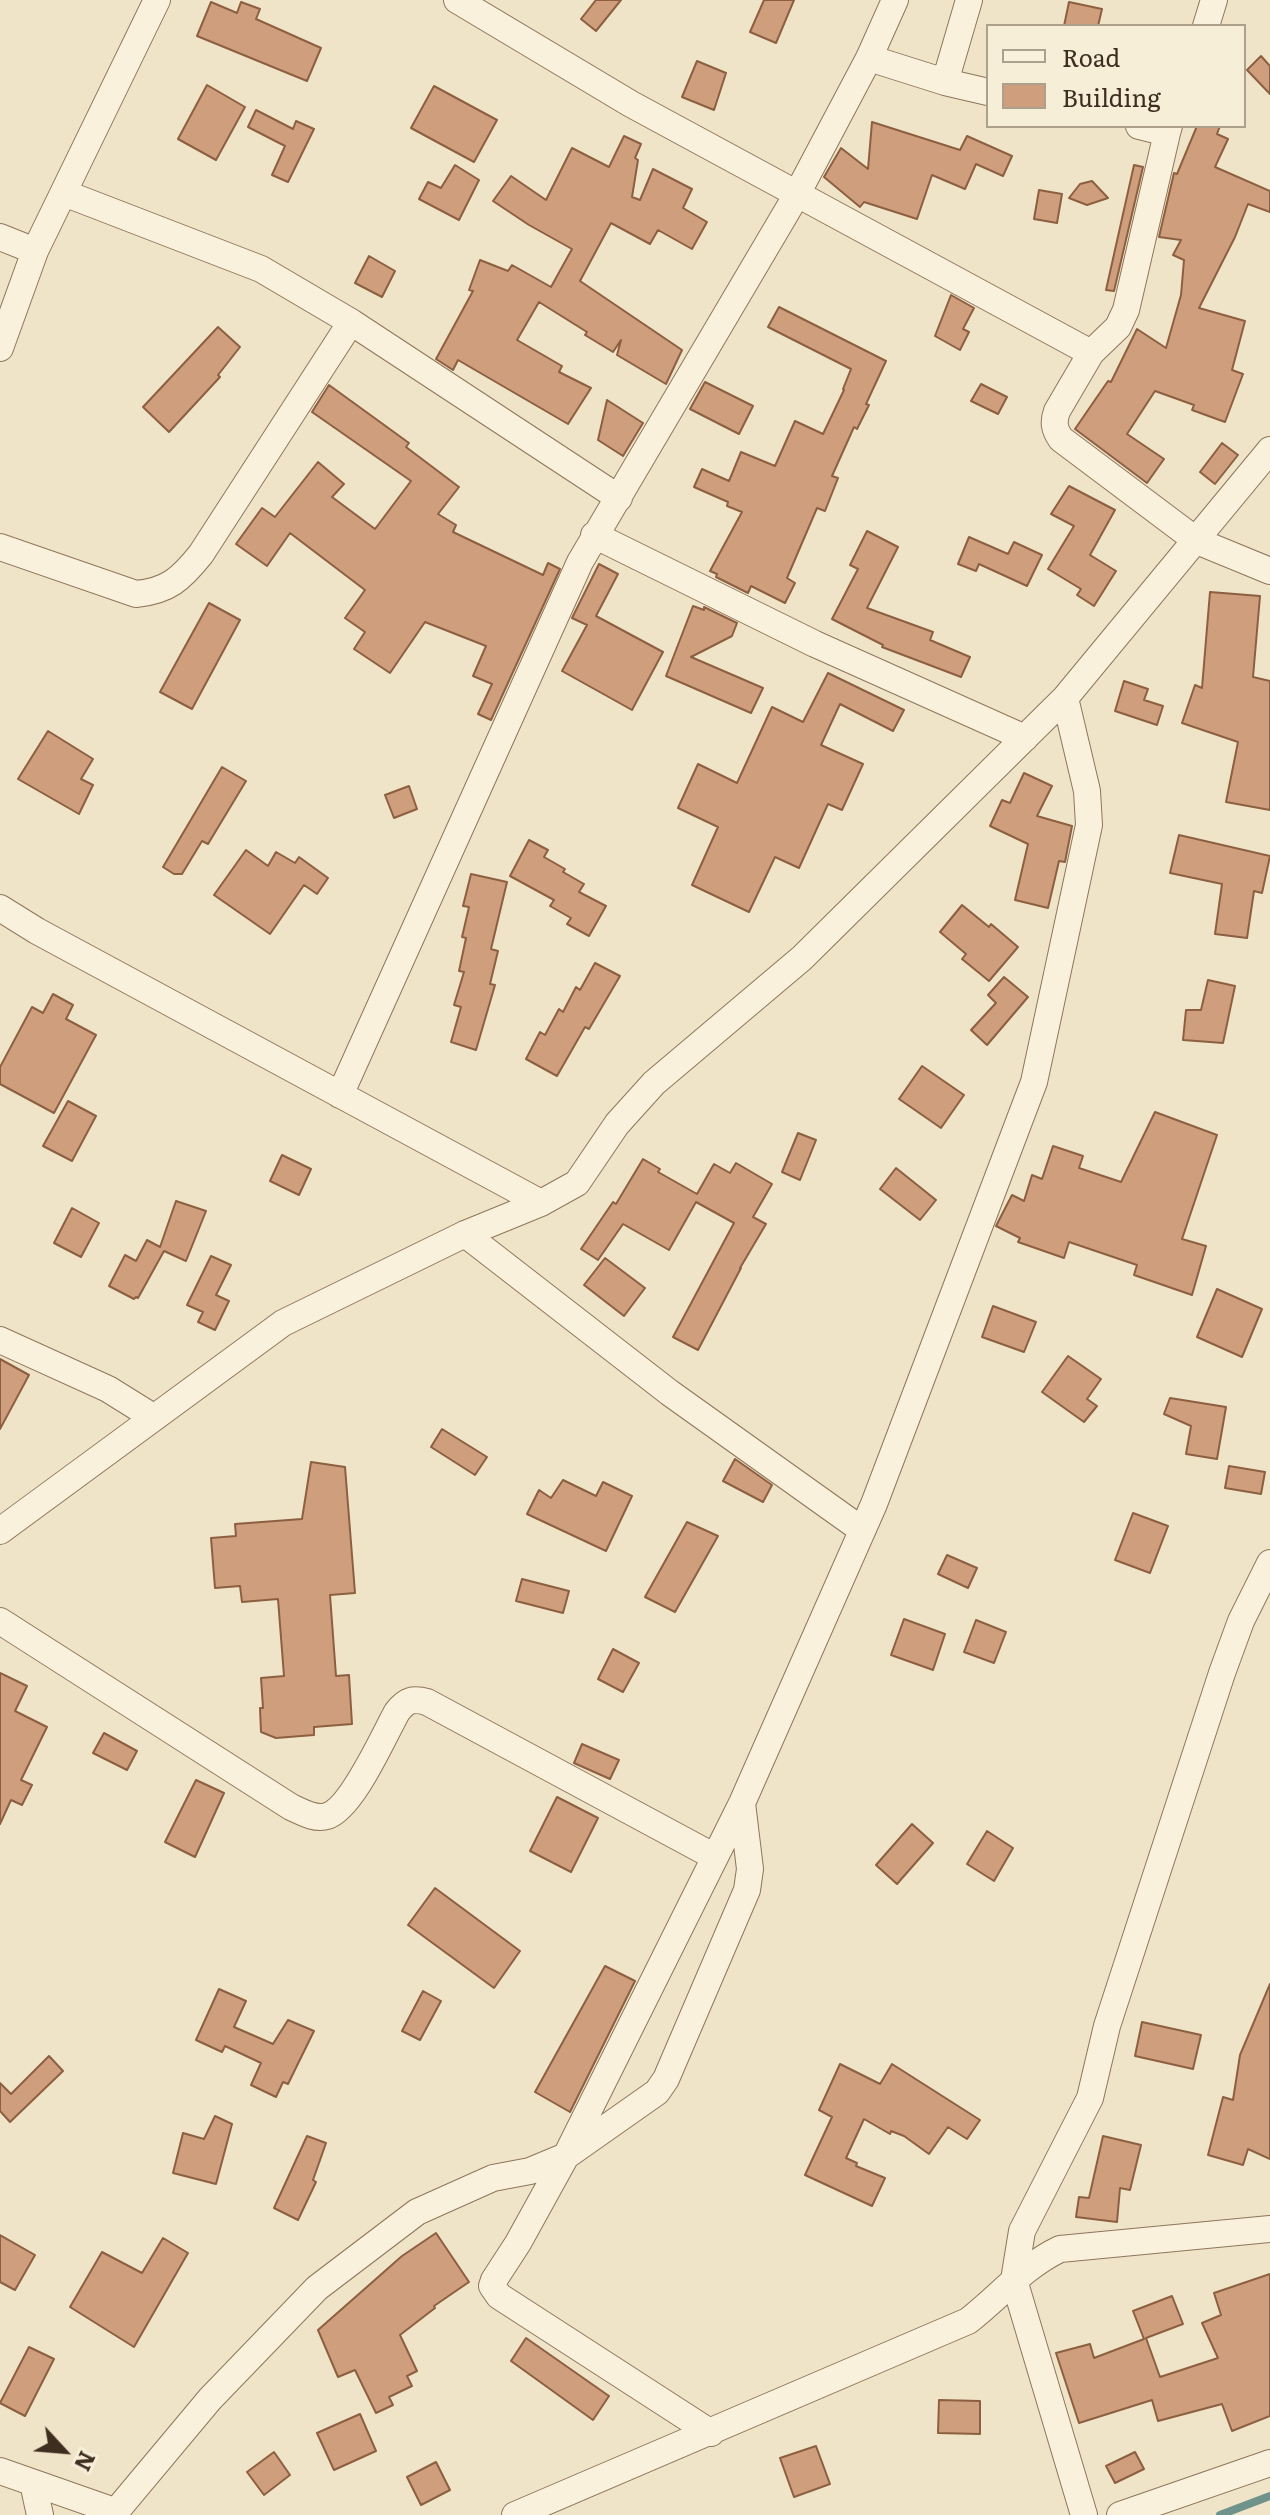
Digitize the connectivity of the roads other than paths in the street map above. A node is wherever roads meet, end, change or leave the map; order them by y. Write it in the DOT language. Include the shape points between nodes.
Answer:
graph roads {
  1 [pos="157,0"];
  2 [pos="457,0"];
  3 [pos="895,0"];
  4 [pos="969,0"];
  5 [pos="1214,0"];
  6 [pos="1207,24"];
  7 [pos="869,58"];
  8 [pos="945,82"];
  9 [pos="986,92"];
  10 [pos="1168,130"];
  11 [pos="64,193"];
  12 [pos="796,196"];
  13 [pos="0,237"];
  14 [pos="35,251"];
  15 [pos="351,322"];
  16 [pos="0,348"];
  17 [pos="1091,353"];
  18 [pos="1270,450"];
  19 [pos="619,498"];
  20 [pos="594,535"];
  21 [pos="1197,541"];
  22 [pos="0,547"];
  23 [pos="1270,571"];
  24 [pos="1065,698"];
  25 [pos="1025,738"];
  26 [pos="0,908"];
  27 [pos="340,1095"];
  28 [pos="541,1203"];
  29 [pos="465,1234"];
  30 [pos="0,1340"];
  31 [pos="153,1417"];
  32 [pos="862,1530"];
  33 [pos="0,1531"];
  34 [pos="1270,1563"];
  35 [pos="0,1621"];
  36 [pos="742,1803"];
  37 [pos="715,1857"];
  38 [pos="566,2156"];
  39 [pos="1270,2229"];
  40 [pos="1014,2280"];
  41 [pos="711,2433"];
  42 [pos="1270,2463"];
  43 [pos="0,2471"];
  44 [pos="33,2483"];
  45 [pos="115,2513"];
  46 [pos="40,2515"];
  47 [pos="515,2515"];
  48 [pos="1084,2515"];
  49 [pos="1120,2515"];
  1 -- 11 [label="street"];
  2 -- 12 [label="street"];
  3 -- 7 [label="street"];
  4 -- 8 [label="street"];
  5 -- 6 [label="street"];
  7 -- 8 [label="street"];
  7 -- 12 [label="street"];
  8 -- 9 [label="street"];
  10 -- 17 [label="street" via="1126,310 1118,327"];
  11 -- 14 [label="street"];
  11 -- 15 [label="street" via="244,261"];
  12 -- 17 [label="street"];
  12 -- 19 [label="street"];
  13 -- 14 [label="street"];
  14 -- 16 [label="street"];
  15 -- 19 [label="street"];
  15 -- 22 [label="street" via="201,554 170,586 136,594"];
  17 -- 21 [label="street" via="1057,411 1055,431"];
  18 -- 21 [label="street"];
  19 -- 20 [label="street"];
  20 -- 25 [label="street" via="815,644"];
  20 -- 27 [label="street"];
  21 -- 23 [label="street"];
  21 -- 24 [label="street"];
  24 -- 25 [label="street"];
  24 -- 32 [label="street" via="1089,816 1040,1061"];
  25 -- 28 [label="street" via="802,958 654,1083 617,1124 577,1183"];
  26 -- 27 [label="street"];
  27 -- 28 [label="street"];
  28 -- 29 [label="street"];
  29 -- 31 [label="street" via="283,1323"];
  29 -- 32 [label="street" via="670,1393"];
  30 -- 31 [label="street" via="99,1385"];
  31 -- 33 [label="street"];
  32 -- 36 [label="street"];
  34 -- 40 [label="street" via="1222,1673 1119,1987 1090,2098 1022,2231"];
  35 -- 37 [label="street" via="310,1816 325,1817 346,1803 397,1712 416,1699"];
  36 -- 37 [label="street"];
  36 -- 38 [label="street" via="747,1890 666,2079 642,2104"];
  37 -- 38 [label="street"];
  38 -- 41 [label="street" via="497,2272 494,2291"];
  38 -- 45 [label="street" via="493,2178 417,2212 317,2288 210,2399"];
  39 -- 40 [label="street" via="1060,2249"];
  40 -- 41 [label="street" via="968,2321"];
  40 -- 48 [label="street"];
  41 -- 47 [label="street"];
  42 -- 49 [label="street"];
  43 -- 44 [label="street"];
  44 -- 45 [label="street"];
  44 -- 46 [label="street"];
}
